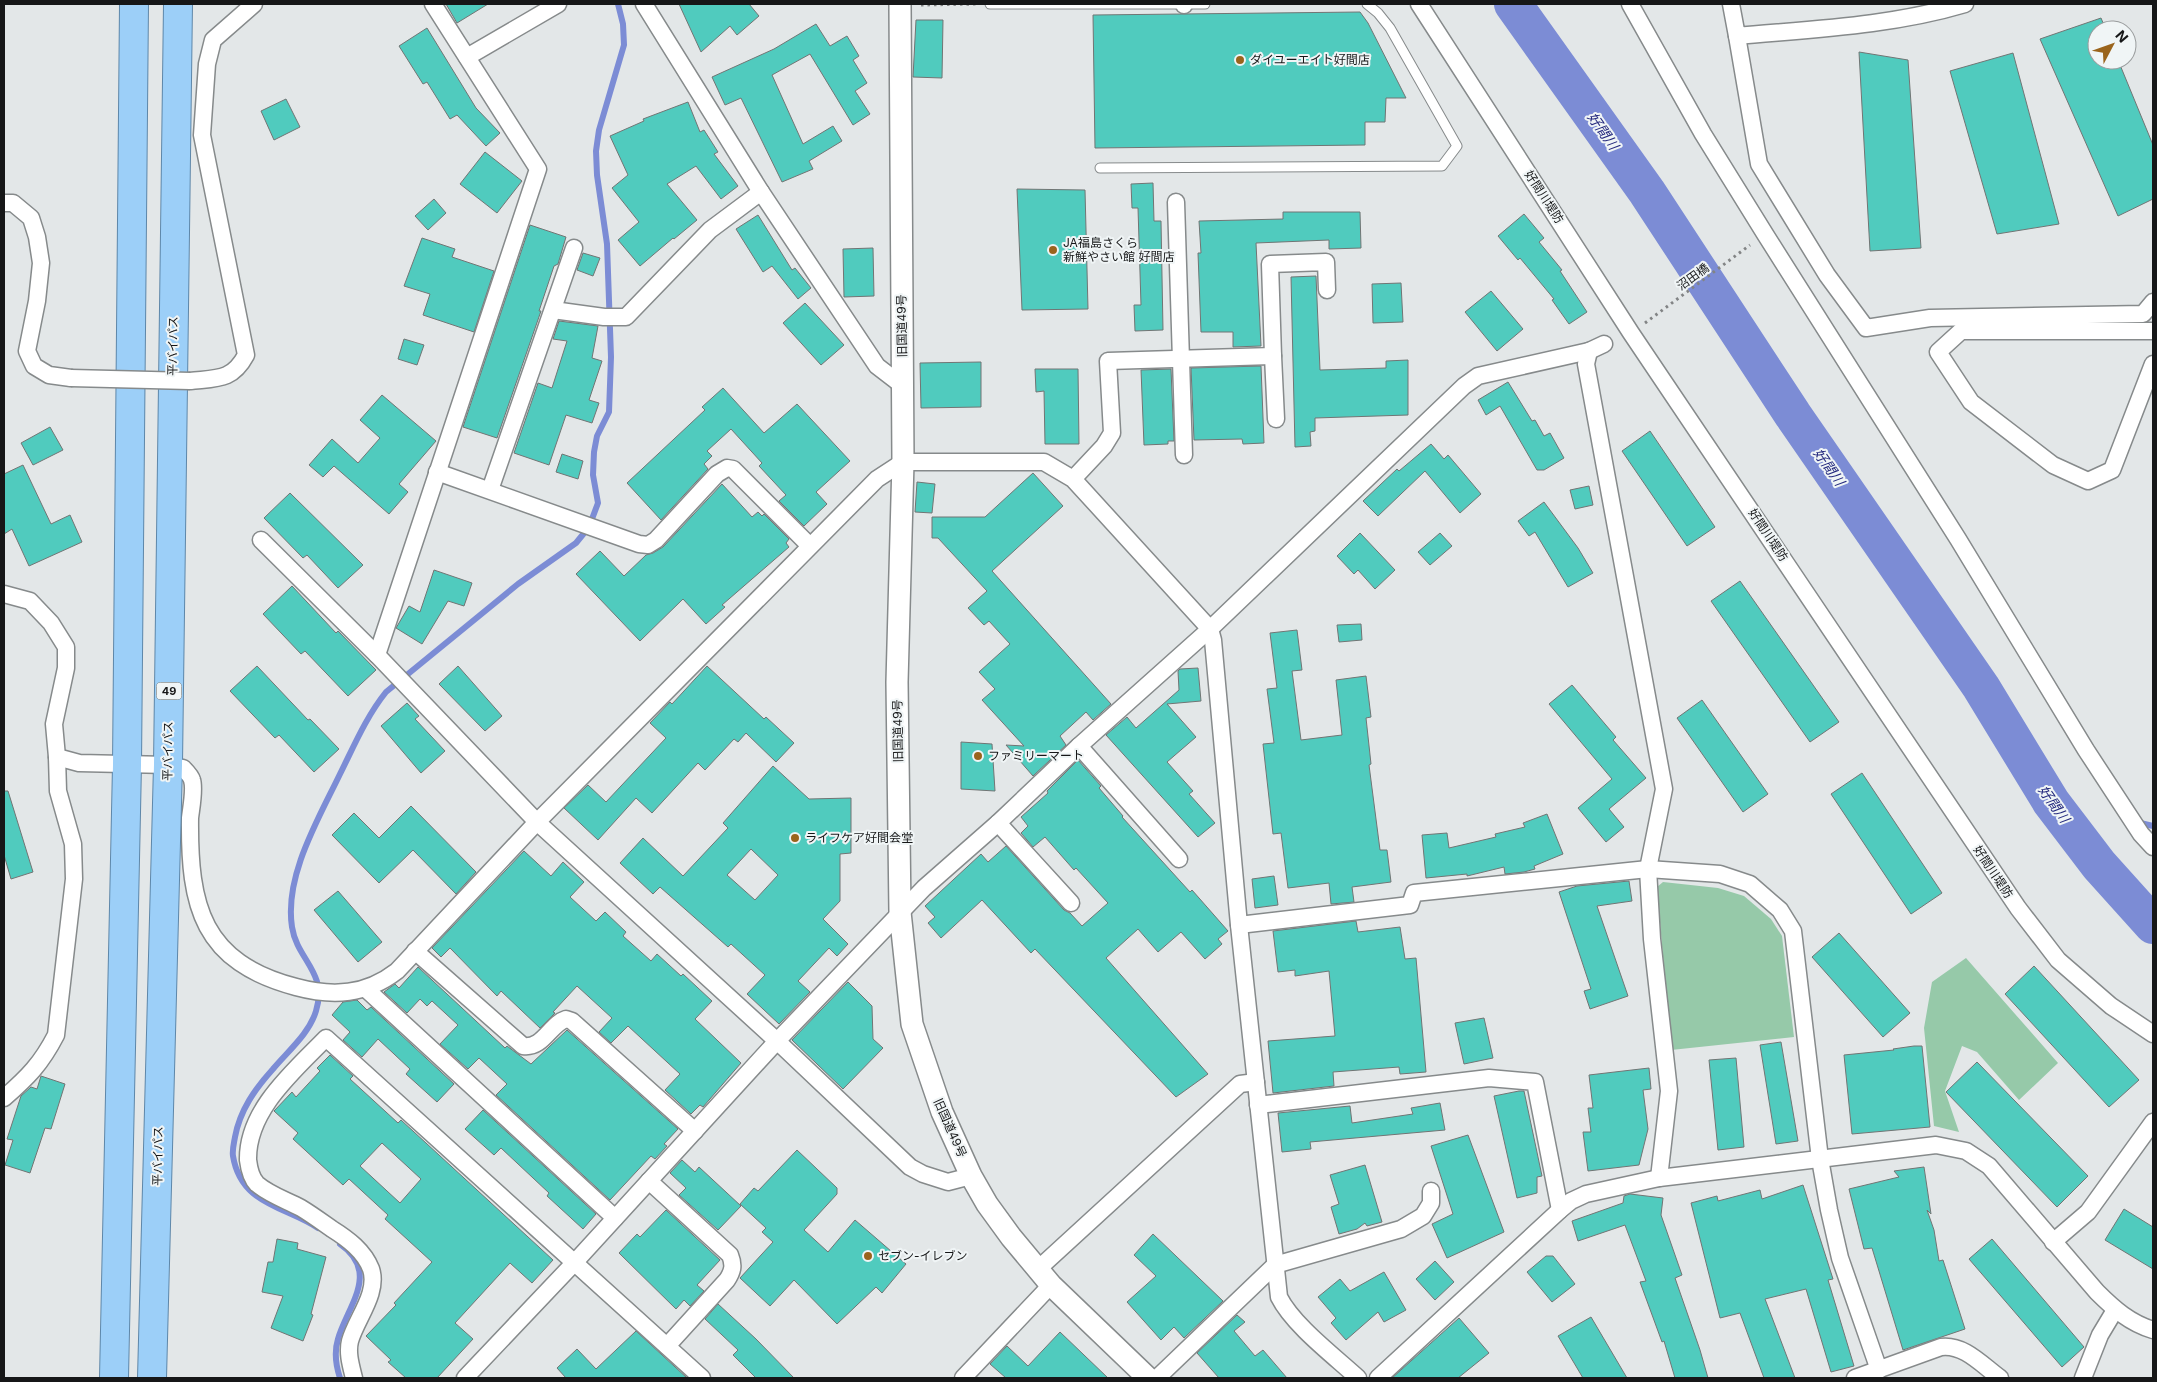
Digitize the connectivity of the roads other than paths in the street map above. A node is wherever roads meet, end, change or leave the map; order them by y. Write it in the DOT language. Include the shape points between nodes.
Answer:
graph roads {
  1 [pos="134,4"];
  2 [pos="178,4"];
  3 [pos="254,4"];
  4 [pos="432,4"];
  5 [pos="558,4"];
  6 [pos="644,4"];
  7 [pos="900,4"];
  8 [pos="990,4"];
  9 [pos="1184,4"];
  10 [pos="1205,4"];
  11 [pos="1367,4"];
  12 [pos="1419,4"];
  13 [pos="1630,4"];
  14 [pos="1731,4"];
  15 [pos="1965,4"];
  16 [pos="1737,36"];
  17 [pos="467,58"];
  18 [pos="1100,168"];
  19 [pos="761,192"];
  20 [pos="1176,202"];
  21 [pos="4,203"];
  22 [pos="574,248"];
  23 [pos="1327,290"];
  24 [pos="2153,302"];
  25 [pos="553,310"];
  26 [pos="2153,331"];
  27 [pos="1273,356"];
  28 [pos="1181,359"];
  29 [pos="2153,364"];
  30 [pos="903,386"];
  31 [pos="1276,420"];
  32 [pos="1184,455"];
  33 [pos="903,462"];
  34 [pos="437,472"];
  35 [pos="1073,479"];
  36 [pos="490,490"];
  37 [pos="261,540"];
  38 [pos="809,545"];
  39 [pos="4,594"];
  40 [pos="1210,629"];
  41 [pos="377,655"];
  42 [pos="1079,746"];
  43 [pos="57,757"];
  44 [pos="126,765"];
  45 [pos="168,765"];
  46 [pos="537,822"];
  47 [pos="998,822"];
  48 [pos="2153,847"];
  49 [pos="1179,859"];
  50 [pos="1648,869"];
  51 [pos="1071,903"];
  52 [pos="900,912"];
  53 [pos="1239,925"];
  54 [pos="415,951"];
  55 [pos="366,989"];
  56 [pos="2153,1034"];
  57 [pos="777,1042"];
  58 [pos="1256,1082"];
  59 [pos="4,1098"];
  60 [pos="1258,1105"];
  61 [pos="2153,1122"];
  62 [pos="695,1131"];
  63 [pos="1820,1159"];
  64 [pos="971,1176"];
  65 [pos="1659,1178"];
  66 [pos="649,1181"];
  67 [pos="1432,1191"];
  68 [pos="1560,1210"];
  69 [pos="615,1218"];
  70 [pos="2053,1242"];
  71 [pos="575,1262"];
  72 [pos="1275,1265"];
  73 [pos="1044,1277"];
  74 [pos="2115,1310"];
  75 [pos="2153,1330"];
  76 [pos="667,1346"];
  77 [pos="1878,1370"];
  78 [pos="114,1378"];
  79 [pos="152,1378"];
  80 [pos="354,1378"];
  81 [pos="465,1378"];
  82 [pos="702,1378"];
  83 [pos="963,1378"];
  84 [pos="1148,1378"];
  85 [pos="1157,1378"];
  86 [pos="1358,1378"];
  87 [pos="1378,1378"];
  88 [pos="1855,1378"];
  89 [pos="2000,1378"];
  90 [pos="2083,1378"];
  1 -- 44 [label="highway"];
  2 -- 45 [label="highway, 平バイパス / 49"];
  3 -- 21 [label="street, bridge" via="213,40 207,64 202,135 246,355 239,369 225,378 190,381 71,378 49,375 34,366 27,351 41,263 37,237 31,218 14,203"];
  4 -- 17 [label="street"];
  5 -- 17 [label="street"];
  6 -- 19 [label="street"];
  7 -- 30 [label="street, 旧国道49号"];
  8 -- 9 [label="lane"];
  9 -- 10 [label="lane"];
  11 -- 18 [label="lane" via="1390,28 1457,146 1442,166"];
  12 -- 56 [label="street, 好間川堤防" via="1631,333 2018,908 2058,960 2111,1006"];
  13 -- 48 [label="street" via="1703,134 1765,234 1958,539 2086,750"];
  14 -- 16 [label="street"];
  15 -- 16 [label="street" via="1932,14 1866,24"];
  16 -- 24 [label="street" via="1759,164 1827,275 1866,328 1930,318 2143,314"];
  17 -- 34 [label="street" via="538,169"];
  19 -- 25 [label="street" via="710,230 626,317"];
  19 -- 30 [label="street" via="878,366"];
  20 -- 28 [label="street"];
  22 -- 25 [label="street"];
  23 -- 27 [label="street" via="1326,262 1270,264"];
  25 -- 36 [label="street"];
  26 -- 29 [label="street" via="1961,331 1938,352 1971,402 2053,465 2088,481 2112,470"];
  27 -- 28 [label="street"];
  27 -- 31 [label="street"];
  28 -- 32 [label="street"];
  28 -- 35 [label="street" via="1108,361 1112,433"];
  30 -- 33 [label="street, 旧国道49号"];
  33 -- 35 [label="street" via="1044,462"];
  33 -- 38 [label="street" via="877,479"];
  33 -- 52 [label="street, 旧国道49号" via="897,682"];
  34 -- 36 [label="street"];
  34 -- 41 [label="street"];
  35 -- 40 [label="street"];
  36 -- 38 [label="street" via="599,532 648,545 717,474 727,468 734,469"];
  37 -- 41 [label="street"];
  38 -- 46 [label="street"];
  39 -- 43 [label="street" via="30,601 51,622 66,647 66,668 54,724"];
  40 -- 42 [label="street"];
  40 -- 50 [label="street" via="1464,386 1478,376 1596,347 1586,364 1664,789"];
  40 -- 53 [label="street"];
  41 -- 46 [label="street"];
  42 -- 47 [label="street"];
  42 -- 49 [label="street"];
  43 -- 44 [label="street" via="78,763"];
  43 -- 59 [label="street" via="58,791 73,844 74,879 56,1035 32,1073"];
  44 -- 45 [label="street"];
  44 -- 78 [label="highway"];
  45 -- 55 [label="street" via="183,768 192,780 191,863 199,910 217,944 235,960 281,983 314,992"];
  45 -- 79 [label="highway, 平バイパス / 49"];
  46 -- 54 [label="street"];
  46 -- 57 [label="street"];
  47 -- 51 [label="street"];
  47 -- 52 [label="street"];
  50 -- 53 [label="street" via="1414,893 1410,906"];
  50 -- 63 [label="street" via="1720,874 1750,884 1780,910 1793,931"];
  50 -- 65 [label="street" via="1652,939 1669,1091"];
  52 -- 57 [label="street"];
  52 -- 64 [label="street, 旧国道49号" via="912,1024 942,1112"];
  53 -- 58 [label="street"];
  54 -- 55 [label="street" via="390,976"];
  54 -- 62 [label="street" via="523,1046 540,1041 561,1021 572,1021"];
  55 -- 69 [label="street"];
  57 -- 62 [label="street"];
  57 -- 64 [label="street" via="910,1167 948,1182"];
  58 -- 60 [label="street"];
  58 -- 73 [label="street" via="1240,1084"];
  60 -- 68 [label="street" via="1489,1078 1535,1082"];
  60 -- 72 [label="street"];
  61 -- 70 [label="street" via="2088,1212"];
  62 -- 66 [label="street"];
  63 -- 65 [label="street"];
  63 -- 70 [label="street" via="1936,1145 1966,1151 1989,1166"];
  63 -- 77 [label="street" via="1840,1258"];
  64 -- 73 [label="street, 旧国道49号" via="992,1210"];
  65 -- 68 [label="street" via="1586,1194"];
  66 -- 69 [label="street"];
  66 -- 76 [label="street" via="730,1255 733,1262 732,1273 727,1280"];
  67 -- 72 [label="street" via="1431,1203 1422,1216 1401,1229"];
  68 -- 87 [label="street"];
  69 -- 71 [label="street"];
  70 -- 74 [label="street"];
  71 -- 76 [label="street"];
  71 -- 80 [label="street" via="326,1038 272,1097 254,1125 248,1148 249,1166 256,1183 338,1233 356,1247 370,1268 373,1277 370,1292 350,1342"];
  71 -- 81 [label="street"];
  72 -- 85 [label="street"];
  72 -- 86 [label="street" via="1279,1296 1284,1307"];
  73 -- 83 [label="street"];
  73 -- 84 [label="street, 旧国道49号"];
  74 -- 75 [label="street"];
  74 -- 90 [label="street" via="2100,1335"];
  76 -- 82 [label="street"];
  77 -- 88 [label="street"];
  77 -- 89 [label="street" via="1951,1346 1960,1348"];
}
